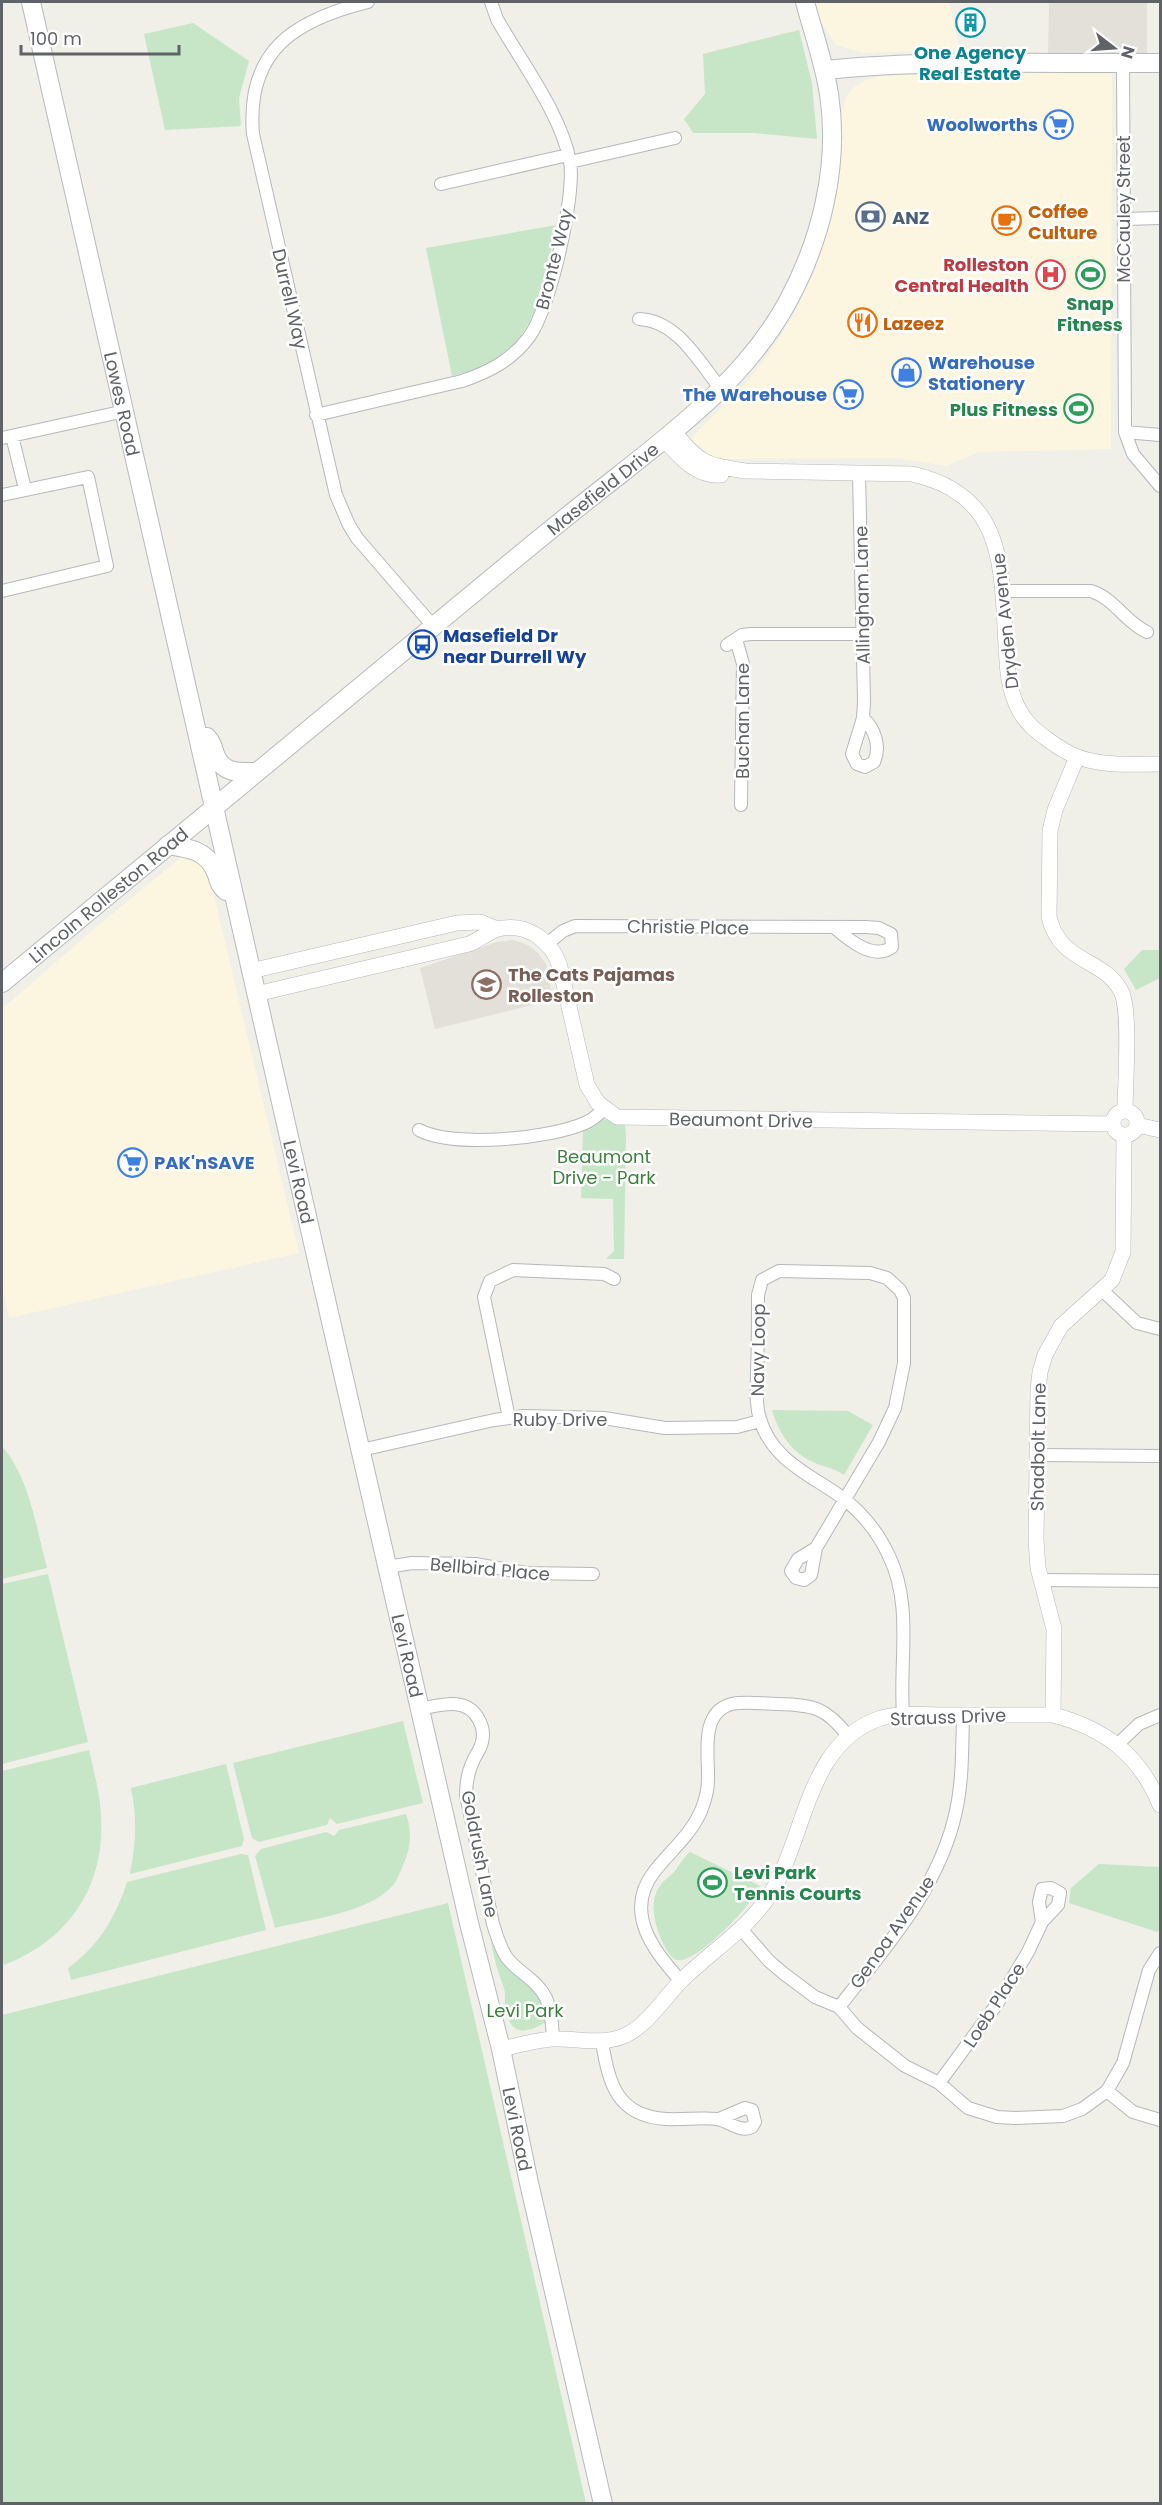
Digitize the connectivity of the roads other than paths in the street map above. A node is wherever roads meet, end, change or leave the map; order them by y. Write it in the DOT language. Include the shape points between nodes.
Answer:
graph roads {
  1 [pos="31,2"];
  2 [pos="368,2"];
  3 [pos="491,2"];
  4 [pos="805,2"];
  5 [pos="1123,63"];
  6 [pos="1161,63"];
  7 [pos="825,70"];
  8 [pos="675,138"];
  9 [pos="569,159"];
  10 [pos="441,184"];
  11 [pos="1161,218"];
  12 [pos="1124,219"];
  13 [pos="639,320"];
  14 [pos="721,389"];
  15 [pos="124,411"];
  16 [pos="316,415"];
  17 [pos="1125,432"];
  18 [pos="1161,435"];
  19 [pos="669,436"];
  20 [pos="7,437"];
  21 [pos="859,473"];
  22 [pos="1161,486"];
  23 [pos="25,489"];
  24 [pos="2,495"];
  25 [pos="2,591"];
  26 [pos="1003,591"];
  27 [pos="433,626"];
  28 [pos="1147,632"];
  29 [pos="862,634"];
  30 [pos="863,718"];
  31 [pos="197,727"];
  32 [pos="1077,757"];
  33 [pos="1161,764"];
  34 [pos="256,772"];
  35 [pos="741,805"];
  36 [pos="214,807"];
  37 [pos="168,845"];
  38 [pos="234,897"];
  39 [pos="835,928"];
  40 [pos="497,929"];
  41 [pos="380,941"];
  42 [pos="548,943"];
  43 [pos="384,963"];
  44 [pos="251,971"];
  45 [pos="2,983"];
  46 [pos="256,994"];
  47 [pos="603,1109"];
  48 [pos="1125,1111"];
  49 [pos="1113,1124"];
  50 [pos="1137,1125"];
  51 [pos="419,1130"];
  52 [pos="1161,1130"];
  53 [pos="1124,1136"];
  54 [pos="614,1279"];
  55 [pos="1103,1290"];
  56 [pos="1161,1329"];
  57 [pos="509,1418"];
  58 [pos="760,1421"];
  59 [pos="361,1450"];
  60 [pos="1037,1455"];
  61 [pos="1161,1456"];
  62 [pos="845,1500"];
  63 [pos="816,1548"];
  64 [pos="387,1567"];
  65 [pos="593,1574"];
  66 [pos="1041,1580"];
  67 [pos="1161,1581"];
  68 [pos="420,1709"];
  69 [pos="903,1714"];
  70 [pos="963,1715"];
  71 [pos="1053,1715"];
  72 [pos="1161,1715"];
  73 [pos="848,1736"];
  74 [pos="1118,1744"];
  75 [pos="1161,1805"];
  76 [pos="1042,1922"];
  77 [pos="741,1929"];
  78 [pos="1161,1953"];
  79 [pos="681,1981"];
  80 [pos="839,2007"];
  81 [pos="553,2039"];
  82 [pos="602,2042"];
  83 [pos="501,2049"];
  84 [pos="939,2083"];
  85 [pos="1107,2091"];
  86 [pos="719,2119"];
  87 [pos="1161,2120"];
  88 [pos="603,2504"];
  1 -- 15 [label="main road, Lowes Road"];
  2 -- 16 [label="street, Durrell Way" via="320,16 292,32 264,64 253,96 253,134"];
  3 -- 9 [label="street, Bronte Way" via="555,121"];
  4 -- 7 [label="main road, Masefield Drive"];
  5 -- 6 [label="main road"];
  5 -- 7 [label="main road" via="862,66"];
  5 -- 12 [label="street, McCauley Street"];
  7 -- 14 [label="main road, Masefield Drive" via="831,152 819,229 770,332"];
  8 -- 9 [label="street"];
  9 -- 10 [label="street"];
  9 -- 16 [label="street, Bronte Way" via="566,217 542,314 515,353 499,366 462,381"];
  11 -- 12 [label="street"];
  12 -- 17 [label="street, McCauley Street"];
  13 -- 14 [label="street" via="658,322 674,332"];
  14 -- 19 [label="main road, Masefield Drive"];
  15 -- 20 [label="street"];
  15 -- 31 [label="main road, Lowes Road"];
  16 -- 27 [label="street, Durrell Way" via="333,485 349,525"];
  17 -- 18 [label="street"];
  17 -- 22 [label="street, McCauley Street" via="1133,454"];
  19 -- 21 [label="street, Dryden Avenue" via="707,464 745,471"];
  19 -- 27 [label="main road, Masefield Drive"];
  20 -- 23 [label="street"];
  21 -- 26 [label="street, Dryden Avenue" via="919,476 944,485 963,498 979,514 994,540"];
  21 -- 29 [label="street, Allingham Lane"];
  23 -- 24 [label="street"];
  23 -- 25 [label="street" via="88,477 107,566"];
  26 -- 28 [label="street" via="1097,592 1133,625"];
  26 -- 32 [label="street, Dryden Avenue" via="1008,678 1019,712 1029,726"];
  27 -- 34 [label="main road, Masefield Drive"];
  29 -- 30 [label="street, Allingham Lane"];
  29 -- 35 [label="street, Buchan Lane" via="751,634 731,642 743,664"];
  31 -- 34 [label="main road" via="212,743 220,765 227,770"];
  31 -- 36 [label="main road, Lowes Road"];
  32 -- 33 [label="street, Dryden Avenue" via="1102,763"];
  32 -- 48 [label="street" via="1052,820 1049,917 1063,946 1107,976 1121,991 1126,1008"];
  34 -- 36 [label="main road, Masefield Drive"];
  36 -- 37 [label="main road, Lincoln Rolleston Road"];
  36 -- 38 [label="main road, Levi Road"];
  37 -- 38 [label="main road" via="188,848 207,857 220,886"];
  37 -- 45 [label="main road, Lincoln Rolleston Road"];
  38 -- 44 [label="main road, Levi Road"];
  39 -- 42 [label="street, Christie Place" via="575,926"];
  40 -- 41 [label="street" via="470,921"];
  40 -- 42 [label="street" via="523,930"];
  40 -- 43 [label="street" via="468,944"];
  41 -- 43 [label="street"];
  41 -- 44 [label="street"];
  42 -- 47 [label="street" via="560,967 587,1085"];
  43 -- 46 [label="street"];
  44 -- 46 [label="main road, Levi Road"];
  46 -- 59 [label="main road, Levi Road"];
  47 -- 49 [label="street, Beaumont Drive" via="626,1119"];
  47 -- 51 [label="street" via="578,1126 519,1138 439,1138"];
  48 -- 49 [label="street" via="1118,1114"];
  48 -- 50 [label="street" via="1134,1115"];
  49 -- 53 [label="street" via="1115,1131"];
  50 -- 52 [label="street"];
  50 -- 53 [label="street" via="1133,1133"];
  53 -- 55 [label="street, Shadbolt Lane" via="1123,1252 1117,1270"];
  54 -- 57 [label="street" via="604,1274 513,1270 490,1281 484,1298"];
  55 -- 56 [label="street" via="1137,1323"];
  55 -- 60 [label="street, Shadbolt Lane" via="1061,1326 1045,1355 1038,1390"];
  57 -- 58 [label="street, Ruby Drive" via="604,1418 677,1428 737,1427"];
  57 -- 59 [label="street, Ruby Drive"];
  58 -- 62 [label="street, Navy Loop" via="783,1457"];
  58 -- 62 [label="street, Navy Loop" via="758,1307 762,1280 779,1271 870,1273 895,1284 905,1307 900,1392 888,1425"];
  59 -- 64 [label="main road, Levi Road"];
  60 -- 61 [label="street"];
  60 -- 66 [label="street, Shadbolt Lane" via="1036,1540"];
  62 -- 63 [label="street"];
  62 -- 69 [label="street, Navy Loop" via="874,1530 895,1570 902,1604"];
  64 -- 65 [label="street, Bellbird Place" via="412,1563 475,1564 526,1573"];
  64 -- 68 [label="main road, Levi Road"];
  66 -- 67 [label="street"];
  66 -- 71 [label="street, Shadbolt Lane" via="1054,1629"];
  68 -- 81 [label="street, Goldrush Lane" via="461,1704 480,1722 482,1744 468,1774 466,1795 493,1924 507,1958 546,1998"];
  68 -- 83 [label="main road, Levi Road"];
  69 -- 70 [label="street, Strauss Drive"];
  69 -- 73 [label="street, Strauss Drive" via="874,1721"];
  70 -- 71 [label="street, Strauss Drive"];
  70 -- 80 [label="street, Genoa Avenue" via="957,1810 943,1854 918,1902"];
  71 -- 74 [label="street, Strauss Drive" via="1083,1724"];
  72 -- 74 [label="street" via="1139,1724"];
  73 -- 77 [label="street, Strauss Drive" via="821,1773 772,1891"];
  73 -- 79 [label="street" via="830,1714 803,1705 731,1704 712,1720 702,1809 687,1836 648,1881 642,1900 651,1945"];
  74 -- 75 [label="street, Strauss Drive" via="1143,1774"];
  76 -- 84 [label="street, Loeb Place" via="998,2004"];
  77 -- 79 [label="street, Strauss Drive"];
  77 -- 80 [label="street" via="792,1981"];
  78 -- 85 [label="street" via="1149,1970 1123,2063"];
  79 -- 82 [label="street, Strauss Drive" via="636,2029"];
  80 -- 84 [label="street" via="868,2038 914,2072"];
  81 -- 82 [label="street, Strauss Drive"];
  81 -- 83 [label="street, Strauss Drive"];
  82 -- 86 [label="street" via="609,2078 630,2108 666,2119"];
  83 -- 88 [label="main road, Levi Road"];
  84 -- 85 [label="street" via="968,2108 1015,2118 1063,2116 1082,2109"];
  85 -- 87 [label="street" via="1133,2112"];
}
